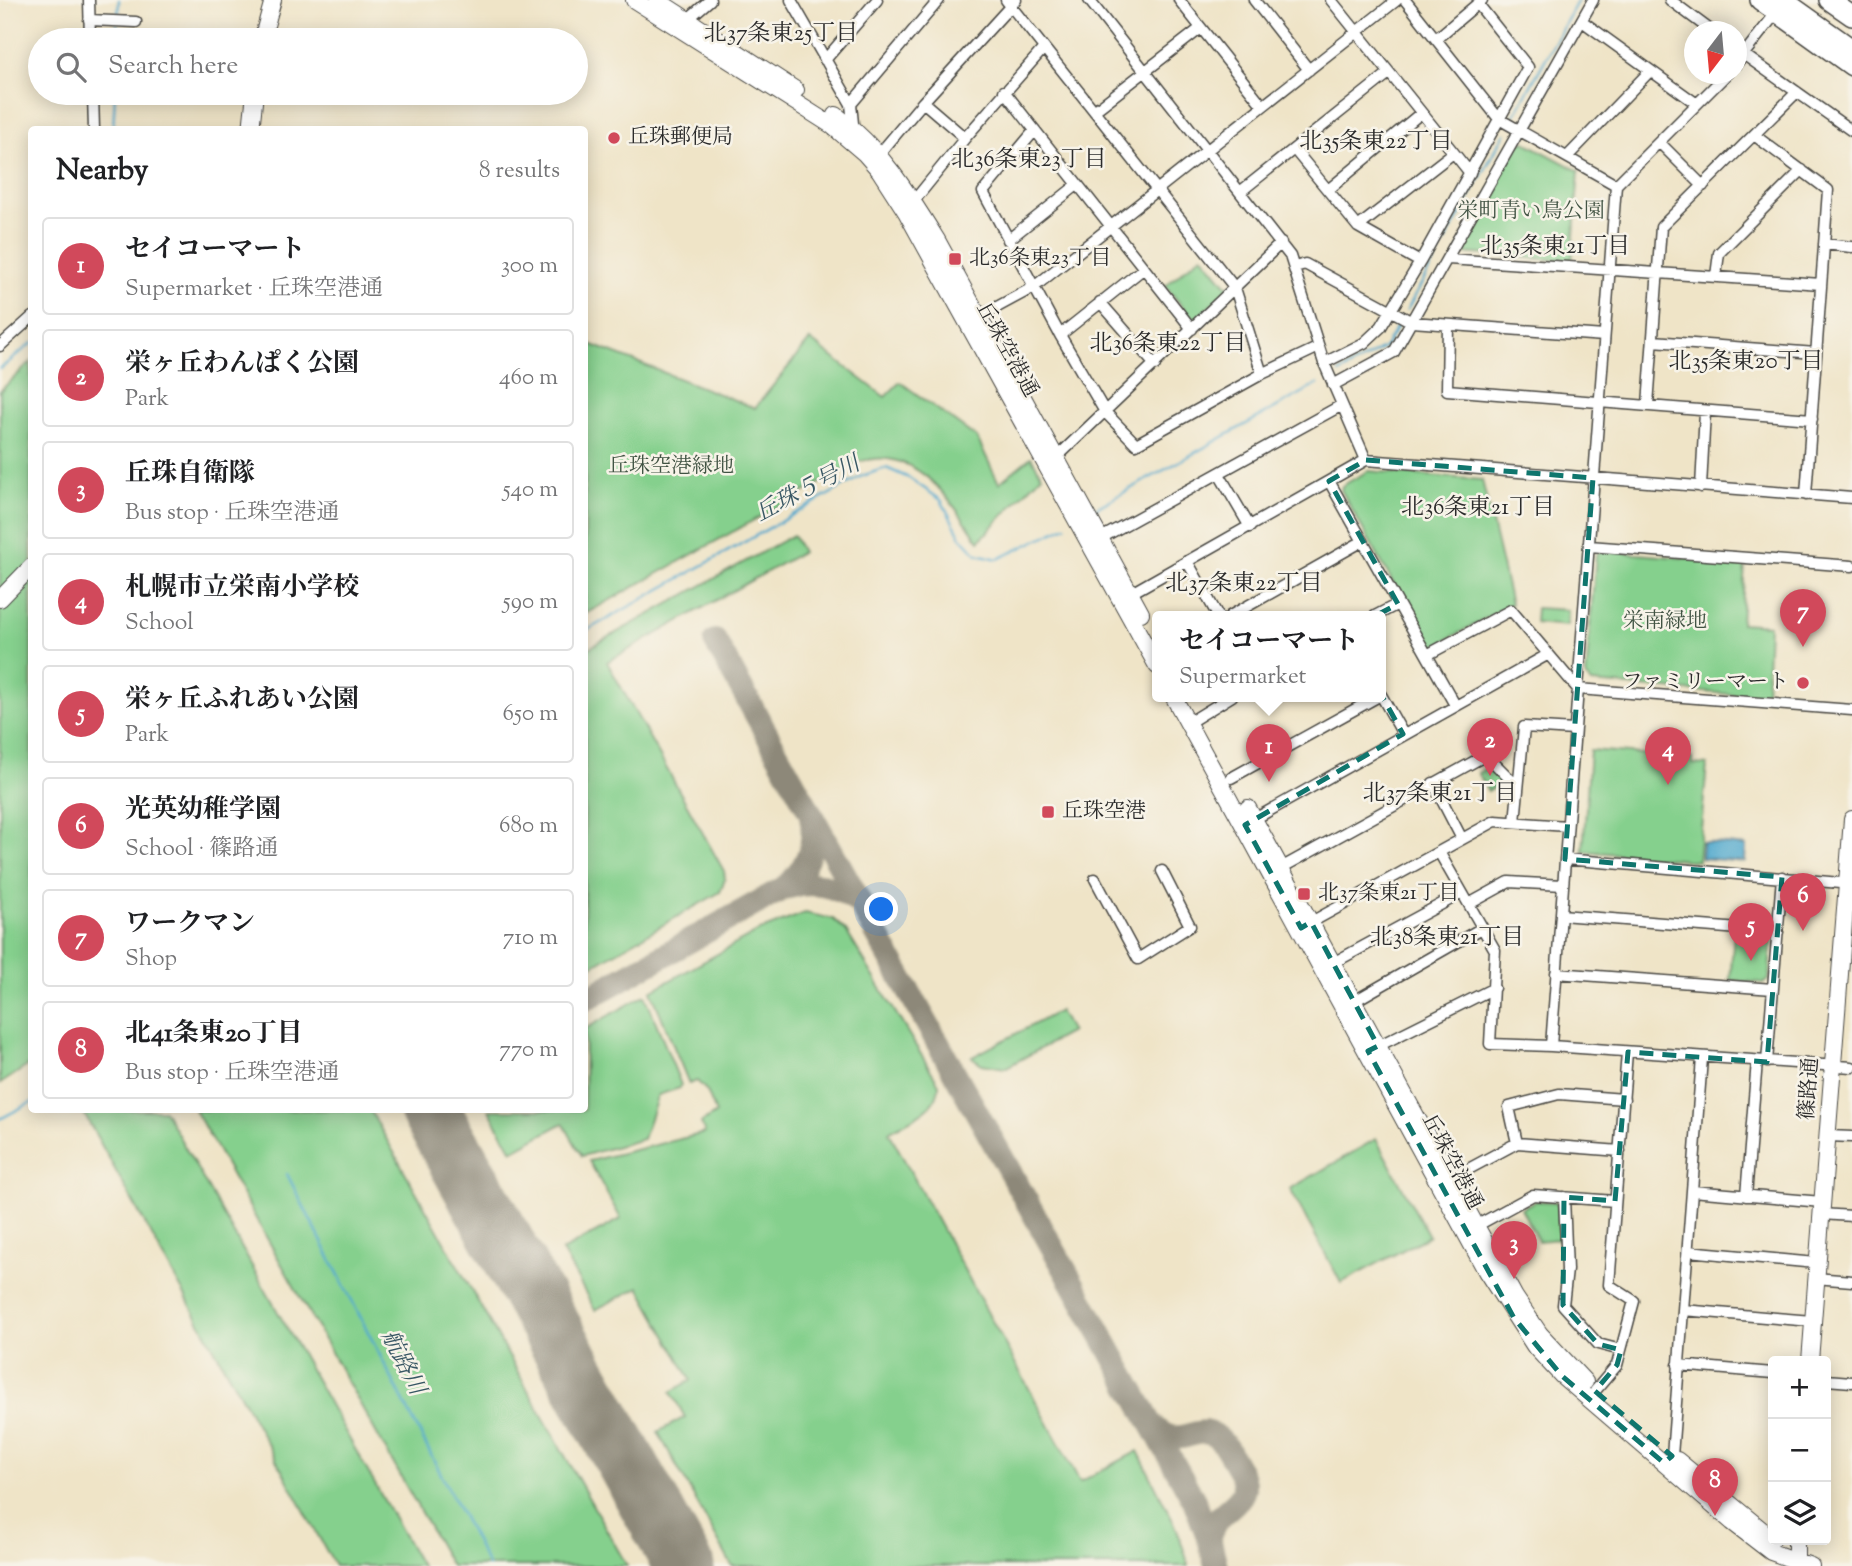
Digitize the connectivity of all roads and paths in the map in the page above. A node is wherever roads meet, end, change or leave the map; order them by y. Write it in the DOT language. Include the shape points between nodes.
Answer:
graph roads {
  1 [pos="89,0"];
  2 [pos="272,0"];
  3 [pos="634,0"];
  4 [pos="657,0"];
  5 [pos="710,0"];
  6 [pos="791,0"];
  7 [pos="877,0"];
  8 [pos="939,0"];
  9 [pos="1089,0"];
  10 [pos="1179,0"];
  11 [pos="1254,0"];
  12 [pos="1331,0"];
  13 [pos="1397,0"];
  14 [pos="1405,0"];
  15 [pos="1594,0"];
  16 [pos="1670,0"];
  17 [pos="1760,0"];
  18 [pos="1806,0"];
  19 [pos="1829,0"];
  20 [pos="1011,2"];
  21 [pos="1480,2"];
  22 [pos="1780,6"];
  23 [pos="1852,16"];
  24 [pos="688,19"];
  25 [pos="89,20"];
  26 [pos="1582,21"];
  27 [pos="1698,21"];
  28 [pos="136,22"];
  29 [pos="89,28"];
  30 [pos="265,28"];
  31 [pos="1201,29"];
  32 [pos="1356,32"];
  33 [pos="1852,33"];
  34 [pos="1436,39"];
  35 [pos="1747,45"];
  36 [pos="1044,48"];
  37 [pos="1852,49"];
  38 [pos="1747,56"];
  39 [pos="825,60"];
  40 [pos="1852,66"];
  41 [pos="1309,70"];
  42 [pos="1145,71"];
  43 [pos="1650,71"];
  44 [pos="1389,73"];
  45 [pos="1717,84"];
  46 [pos="1004,91"];
  47 [pos="1797,92"];
  48 [pos="923,102"];
  49 [pos="851,104"];
  50 [pos="1697,104"];
  51 [pos="93,105"];
  52 [pos="254,105"];
  53 [pos="1263,106"];
  54 [pos="1094,111"];
  55 [pos="1421,113"];
  56 [pos="1499,119"];
  57 [pos="94,126"];
  58 [pos="251,126"];
  59 [pos="1035,130"];
  60 [pos="1520,131"];
  61 [pos="1852,131"];
  62 [pos="1754,135"];
  63 [pos="853,137"];
  64 [pos="965,138"];
  65 [pos="1659,142"];
  66 [pos="1294,149"];
  67 [pos="1207,150"];
  68 [pos="1453,153"];
  69 [pos="1567,157"];
  70 [pos="876,158"];
  71 [pos="1801,170"];
  72 [pos="1469,173"];
  73 [pos="1077,185"];
  74 [pos="1616,185"];
  75 [pos="1703,186"];
  76 [pos="1158,190"];
  77 [pos="1328,190"];
  78 [pos="1240,192"];
  79 [pos="910,207"];
  80 [pos="1111,227"];
  81 [pos="1358,227"];
  82 [pos="1008,240"];
  83 [pos="1281,243"];
  84 [pos="1824,244"];
  85 [pos="1852,247"];
  86 [pos="1448,259"];
  87 [pos="1420,262"];
  88 [pos="1295,267"];
  89 [pos="1144,268"];
  90 [pos="1609,269"];
  91 [pos="1657,272"];
  92 [pos="1716,276"];
  93 [pos="1821,284"];
  94 [pos="1034,287"];
  95 [pos="1235,288"];
  96 [pos="1100,302"];
  97 [pos="1391,310"];
  98 [pos="973,320"];
  99 [pos="28,321"];
  100 [pos="1412,322"];
  101 [pos="1448,324"];
  102 [pos="1192,330"];
  103 [pos="1060,335"];
  104 [pos="1604,336"];
  105 [pos="1653,341"];
  106 [pos="0,346"];
  107 [pos="1319,347"];
  108 [pos="1816,353"];
  109 [pos="1324,363"];
  110 [pos="1154,365"];
  111 [pos="1262,374"];
  112 [pos="1333,385"];
  113 [pos="1599,401"];
  114 [pos="1342,405"];
  115 [pos="1647,405"];
  116 [pos="1105,412"];
  117 [pos="1706,412"];
  118 [pos="1812,419"];
  119 [pos="1056,458"];
  120 [pos="1366,460"];
  121 [pos="1219,474"];
  122 [pos="1593,478"];
  123 [pos="1329,481"];
  124 [pos="1701,487"];
  125 [pos="1806,495"];
  126 [pos="1852,498"];
  127 [pos="1250,527"];
  128 [pos="1101,538"];
  129 [pos="1363,541"];
  130 [pos="1589,546"];
  131 [pos="1187,561"];
  132 [pos="1852,566"];
  133 [pos="28,570"];
  134 [pos="1126,596"];
  135 [pos="0,599"];
  136 [pos="1398,604"];
  137 [pos="1215,611"];
  138 [pos="1239,611"];
  139 [pos="1385,611"];
  140 [pos="1152,635"];
  141 [pos="1152,655"];
  142 [pos="1427,655"];
  143 [pos="1548,655"];
  144 [pos="1578,689"];
  145 [pos="1178,702"];
  146 [pos="1188,702"];
  147 [pos="1222,702"];
  148 [pos="1369,702"];
  149 [pos="1384,702"];
  150 [pos="1455,705"];
  151 [pos="1852,710"];
  152 [pos="1193,720"];
  153 [pos="1574,730"];
  154 [pos="1403,734"];
  155 [pos="1231,778"];
  156 [pos="1433,783"];
  157 [pos="1518,788"];
  158 [pos="1852,819"];
  159 [pos="1250,822"];
  160 [pos="1515,822"];
  161 [pos="1567,826"];
  162 [pos="1462,839"];
  163 [pos="1439,852"];
  164 [pos="1565,859"];
  165 [pos="1281,867"];
  166 [pos="1163,871"];
  167 [pos="1782,877"];
  168 [pos="1095,879"];
  169 [pos="1850,884"];
  170 [pos="1563,885"];
  171 [pos="1462,893"];
  172 [pos="1469,904"];
  173 [pos="1561,915"];
  174 [pos="1306,925"];
  175 [pos="1482,928"];
  176 [pos="1777,932"];
  177 [pos="1333,963"];
  178 [pos="1556,973"];
  179 [pos="1494,988"];
  180 [pos="1773,989"];
  181 [pos="1348,1004"];
  182 [pos="1550,1046"];
  183 [pos="1373,1049"];
  184 [pos="1627,1052"];
  185 [pos="1702,1058"];
  186 [pos="1762,1061"];
  187 [pos="1833,1066"];
  188 [pos="1852,1068"];
  189 [pos="1624,1100"];
  190 [pos="1828,1136"];
  191 [pos="1852,1137"];
  192 [pos="1517,1143"];
  193 [pos="1620,1151"];
  194 [pos="1450,1179"];
  195 [pos="1692,1191"];
  196 [pos="1746,1196"];
  197 [pos="1564,1197"];
  198 [pos="1615,1201"];
  199 [pos="1821,1208"];
  200 [pos="1852,1216"];
  201 [pos="1476,1226"];
  202 [pos="1688,1251"];
  203 [pos="1815,1271"];
  204 [pos="1852,1281"];
  205 [pos="1683,1310"];
  206 [pos="1812,1321"];
  207 [pos="1621,1350"];
  208 [pos="1810,1356"];
  209 [pos="1678,1365"];
  210 [pos="1768,1373"];
  211 [pos="1831,1380"];
  212 [pos="1852,1382"];
  213 [pos="1595,1391"];
  214 [pos="1668,1459"];
  215 [pos="1768,1534"];
  216 [pos="1780,1545"];
  217 [pos="1796,1545"];
  218 [pos="1798,1565"];
  1 -- 25 [label="street"];
  2 -- 30 [label="main road"];
  3 -- 63 [label="main road, 丘珠空港通"];
  4 -- 24 [label="main road, 丘珠空港通"];
  5 -- 24 [label="street"];
  6 -- 39 [label="street"];
  7 -- 39 [label="street"];
  8 -- 49 [label="street"];
  9 -- 42 [label="street"];
  10 -- 31 [label="street"];
  11 -- 41 [label="street"];
  12 -- 32 [label="street"];
  13 -- 32 [label="street"];
  14 -- 34 [label="street"];
  15 -- 26 [label="street"];
  16 -- 27 [label="street"];
  17 -- 22 [label="highway"];
  18 -- 33 [label="highway"];
  19 -- 23 [label="highway"];
  20 -- 36 [label="street"];
  20 -- 48 [label="street"];
  21 -- 34 [label="street"];
  21 -- 56 [label="street" via="1528,67"];
  22 -- 35 [label="street"];
  22 -- 37 [label="highway"];
  22 -- 40 [label="highway"];
  24 -- 63 [label="main road, 丘珠空港通" via="838,117"];
  25 -- 28 [label="street"];
  25 -- 29 [label="street"];
  26 -- 43 [label="street"];
  26 -- 60 [label="street"];
  31 -- 42 [label="street"];
  31 -- 53 [label="street"];
  32 -- 41 [label="street"];
  32 -- 44 [label="street"];
  34 -- 56 [label="street"];
  36 -- 46 [label="street"];
  36 -- 54 [label="street"];
  38 -- 47 [label="street"];
  39 -- 49 [label="street"];
  41 -- 53 [label="street"];
  42 -- 54 [label="street"];
  42 -- 67 [label="street"];
  43 -- 50 [label="street"];
  43 -- 69 [label="street"];
  44 -- 55 [label="street"];
  44 -- 66 [label="street"];
  45 -- 50 [label="street"];
  46 -- 59 [label="street"];
  46 -- 64 [label="street"];
  47 -- 61 [label="street"];
  47 -- 62 [label="street"];
  48 -- 64 [label="street"];
  48 -- 70 [label="street"];
  49 -- 63 [label="street"];
  50 -- 65 [label="street"];
  51 -- 57 [label="street"];
  52 -- 58 [label="main road"];
  53 -- 67 [label="street"];
  54 -- 76 [label="street"];
  55 -- 68 [label="street"];
  55 -- 77 [label="street"];
  56 -- 60 [label="street"];
  56 -- 72 [label="street"];
  59 -- 73 [label="street"];
  59 -- 82 [label="street" via="983,192"];
  60 -- 69 [label="street"];
  60 -- 86 [label="street"];
  62 -- 71 [label="street"];
  62 -- 75 [label="street"];
  63 -- 70 [label="main road, 丘珠空港通"];
  64 -- 79 [label="street"];
  65 -- 74 [label="street"];
  65 -- 75 [label="street"];
  66 -- 77 [label="street"];
  66 -- 78 [label="street"];
  67 -- 76 [label="street"];
  67 -- 78 [label="street"];
  68 -- 72 [label="street"];
  68 -- 81 [label="street"];
  69 -- 74 [label="street"];
  70 -- 79 [label="main road, 丘珠空港通"];
  71 -- 84 [label="street" via="1828,190"];
  71 -- 92 [label="street" via="1719,253"];
  72 -- 87 [label="street"];
  73 -- 80 [label="street"];
  73 -- 82 [label="street"];
  74 -- 90 [label="street"];
  75 -- 91 [label="street" via="1661,227"];
  76 -- 80 [label="street"];
  76 -- 95 [label="street"];
  77 -- 81 [label="street"];
  78 -- 83 [label="street"];
  79 -- 98 [label="main road, 丘珠空港通"];
  80 -- 89 [label="street"];
  80 -- 94 [label="street"];
  81 -- 87 [label="street"];
  82 -- 94 [label="street"];
  83 -- 88 [label="street"];
  83 -- 95 [label="street"];
  84 -- 85 [label="street"];
  84 -- 93 [label="street"];
  86 -- 90 [label="street"];
  86 -- 100 [label="street"];
  87 -- 97 [label="street"];
  88 -- 97 [label="street" via="1306,264"];
  88 -- 107 [label="street"];
  89 -- 96 [label="street"];
  89 -- 102 [label="street"];
  90 -- 91 [label="street"];
  90 -- 104 [label="street"];
  91 -- 92 [label="street"];
  91 -- 105 [label="street"];
  92 -- 93 [label="street"];
  93 -- 108 [label="street"];
  94 -- 98 [label="street"];
  94 -- 103 [label="street"];
  95 -- 102 [label="street"];
  95 -- 111 [label="street"];
  96 -- 103 [label="street"];
  96 -- 110 [label="street"];
  97 -- 100 [label="street"];
  97 -- 109 [label="street" via="1364,343"];
  98 -- 119 [label="main road, 丘珠空港通"];
  98 -- 134 [label="main road, 丘珠空港通"];
  99 -- 106 [label="street"];
  100 -- 101 [label="street"];
  100 -- 112 [label="street" via="1394,352"];
  101 -- 104 [label="street"];
  101 -- 113 [label="street" via="1447,390"];
  102 -- 110 [label="street"];
  103 -- 116 [label="street"];
  104 -- 113 [label="street"];
  105 -- 108 [label="street"];
  105 -- 115 [label="street"];
  107 -- 109 [label="street"];
  107 -- 111 [label="street"];
  108 -- 118 [label="street"];
  109 -- 112 [label="street"];
  110 -- 116 [label="street"];
  111 -- 116 [label="street" via="1136,443"];
  112 -- 114 [label="street"];
  113 -- 115 [label="street"];
  113 -- 122 [label="street"];
  114 -- 120 [label="street"];
  114 -- 121 [label="street"];
  115 -- 117 [label="street"];
  116 -- 119 [label="street"];
  117 -- 118 [label="street"];
  117 -- 124 [label="street"];
  118 -- 125 [label="street"];
  119 -- 128 [label="main road, 丘珠空港通"];
  120 -- 122 [label="street"];
  120 -- 123 [label="street"];
  121 -- 127 [label="street"];
  121 -- 128 [label="street"];
  122 -- 124 [label="street"];
  122 -- 130 [label="street"];
  123 -- 127 [label="street"];
  123 -- 129 [label="street"];
  124 -- 125 [label="street"];
  125 -- 126 [label="street"];
  127 -- 131 [label="street"];
  128 -- 134 [label="main road, 丘珠空港通"];
  129 -- 136 [label="street"];
  129 -- 138 [label="street"];
  130 -- 132 [label="street"];
  130 -- 144 [label="street"];
  131 -- 134 [label="street"];
  131 -- 137 [label="street"];
  133 -- 135 [label="main road"];
  134 -- 140 [label="main road, 丘珠空港通"];
  134 -- 141 [label="main road, 丘珠空港通"];
  136 -- 139 [label="street"];
  136 -- 142 [label="street"];
  142 -- 143 [label="street" via="1511,610"];
  142 -- 150 [label="street"];
  143 -- 144 [label="street"];
  143 -- 150 [label="street"];
  144 -- 151 [label="street"];
  144 -- 153 [label="street"];
  145 -- 152 [label="main road, 丘珠空港通"];
  146 -- 152 [label="main road, 丘珠空港通"];
  147 -- 152 [label="street"];
  148 -- 155 [label="street"];
  149 -- 154 [label="street"];
  150 -- 154 [label="street"];
  152 -- 155 [label="main road, 丘珠空港通"];
  152 -- 159 [label="main road, 丘珠空港通"];
  153 -- 157 [label="street" via="1524,727"];
  153 -- 161 [label="street"];
  154 -- 159 [label="street"];
  155 -- 159 [label="main road, 丘珠空港通"];
  156 -- 157 [label="street" via="1486,755"];
  156 -- 162 [label="street"];
  156 -- 165 [label="street"];
  157 -- 160 [label="street"];
  158 -- 169 [label="main road, 篠路通"];
  159 -- 165 [label="main road, 丘珠空港通"];
  159 -- 174 [label="main road, 丘珠空港通"];
  160 -- 161 [label="street"];
  160 -- 162 [label="street" via="1495,821"];
  161 -- 164 [label="street"];
  162 -- 163 [label="street"];
  163 -- 171 [label="street"];
  163 -- 174 [label="street"];
  164 -- 167 [label="street"];
  164 -- 170 [label="street"];
  165 -- 174 [label="main road, 丘珠空港通"];
  166 -- 168 [label="street" via="1190,926 1138,959"];
  167 -- 169 [label="street"];
  167 -- 176 [label="street"];
  169 -- 187 [label="main road, 篠路通"];
  170 -- 172 [label="street" via="1509,882"];
  170 -- 173 [label="street"];
  171 -- 172 [label="street"];
  171 -- 177 [label="street"];
  172 -- 175 [label="street"];
  173 -- 176 [label="street"];
  173 -- 178 [label="street"];
  174 -- 177 [label="main road, 丘珠空港通"];
  174 -- 181 [label="main road, 丘珠空港通"];
  175 -- 179 [label="street" via="1495,950"];
  175 -- 181 [label="street"];
  176 -- 180 [label="street"];
  177 -- 181 [label="main road, 丘珠空港通"];
  178 -- 180 [label="street"];
  178 -- 182 [label="street"];
  179 -- 182 [label="street" via="1490,1044"];
  179 -- 183 [label="street"];
  180 -- 186 [label="street"];
  181 -- 183 [label="main road, 丘珠空港通"];
  182 -- 184 [label="street"];
  183 -- 194 [label="main road, 丘珠空港通"];
  183 -- 214 [label="main road, 丘珠空港通" via="1500,1295 1528,1337 1562,1376"];
  184 -- 185 [label="street"];
  184 -- 189 [label="street"];
  185 -- 186 [label="street"];
  185 -- 195 [label="street"];
  186 -- 187 [label="street"];
  186 -- 196 [label="street"];
  187 -- 188 [label="street"];
  187 -- 190 [label="main road, 篠路通"];
  189 -- 192 [label="street" via="1559,1094 1509,1107"];
  189 -- 193 [label="street"];
  190 -- 191 [label="street"];
  190 -- 199 [label="main road, 篠路通"];
  192 -- 193 [label="street"];
  192 -- 194 [label="street"];
  193 -- 198 [label="street"];
  194 -- 201 [label="main road, 丘珠空港通"];
  195 -- 196 [label="street"];
  195 -- 202 [label="street"];
  196 -- 199 [label="street"];
  197 -- 198 [label="street"];
  197 -- 201 [label="street" via="1533,1195"];
  197 -- 207 [label="street" via="1567,1270 1563,1305 1598,1344"];
  198 -- 207 [label="street" via="1609,1285 1634,1301"];
  199 -- 200 [label="street"];
  199 -- 203 [label="main road, 篠路通"];
  201 -- 213 [label="main road, 丘珠空港通" via="1540,1334"];
  202 -- 203 [label="street"];
  202 -- 205 [label="street"];
  203 -- 204 [label="street"];
  203 -- 206 [label="main road, 篠路通"];
  205 -- 206 [label="street"];
  205 -- 209 [label="street"];
  206 -- 208 [label="main road, 篠路通"];
  207 -- 213 [label="street" via="1617,1366"];
  209 -- 210 [label="street"];
  209 -- 214 [label="street"];
  211 -- 212 [label="street"];
  213 -- 214 [label="main road, 丘珠空港通"];
  214 -- 215 [label="main road, 丘珠空港通"];
  214 -- 218 [label="main road, 丘珠空港通" via="1732,1522 1771,1552"];
  216 -- 218 [label="main road, 丘珠空港通"];
  217 -- 218 [label="main road"];
}
